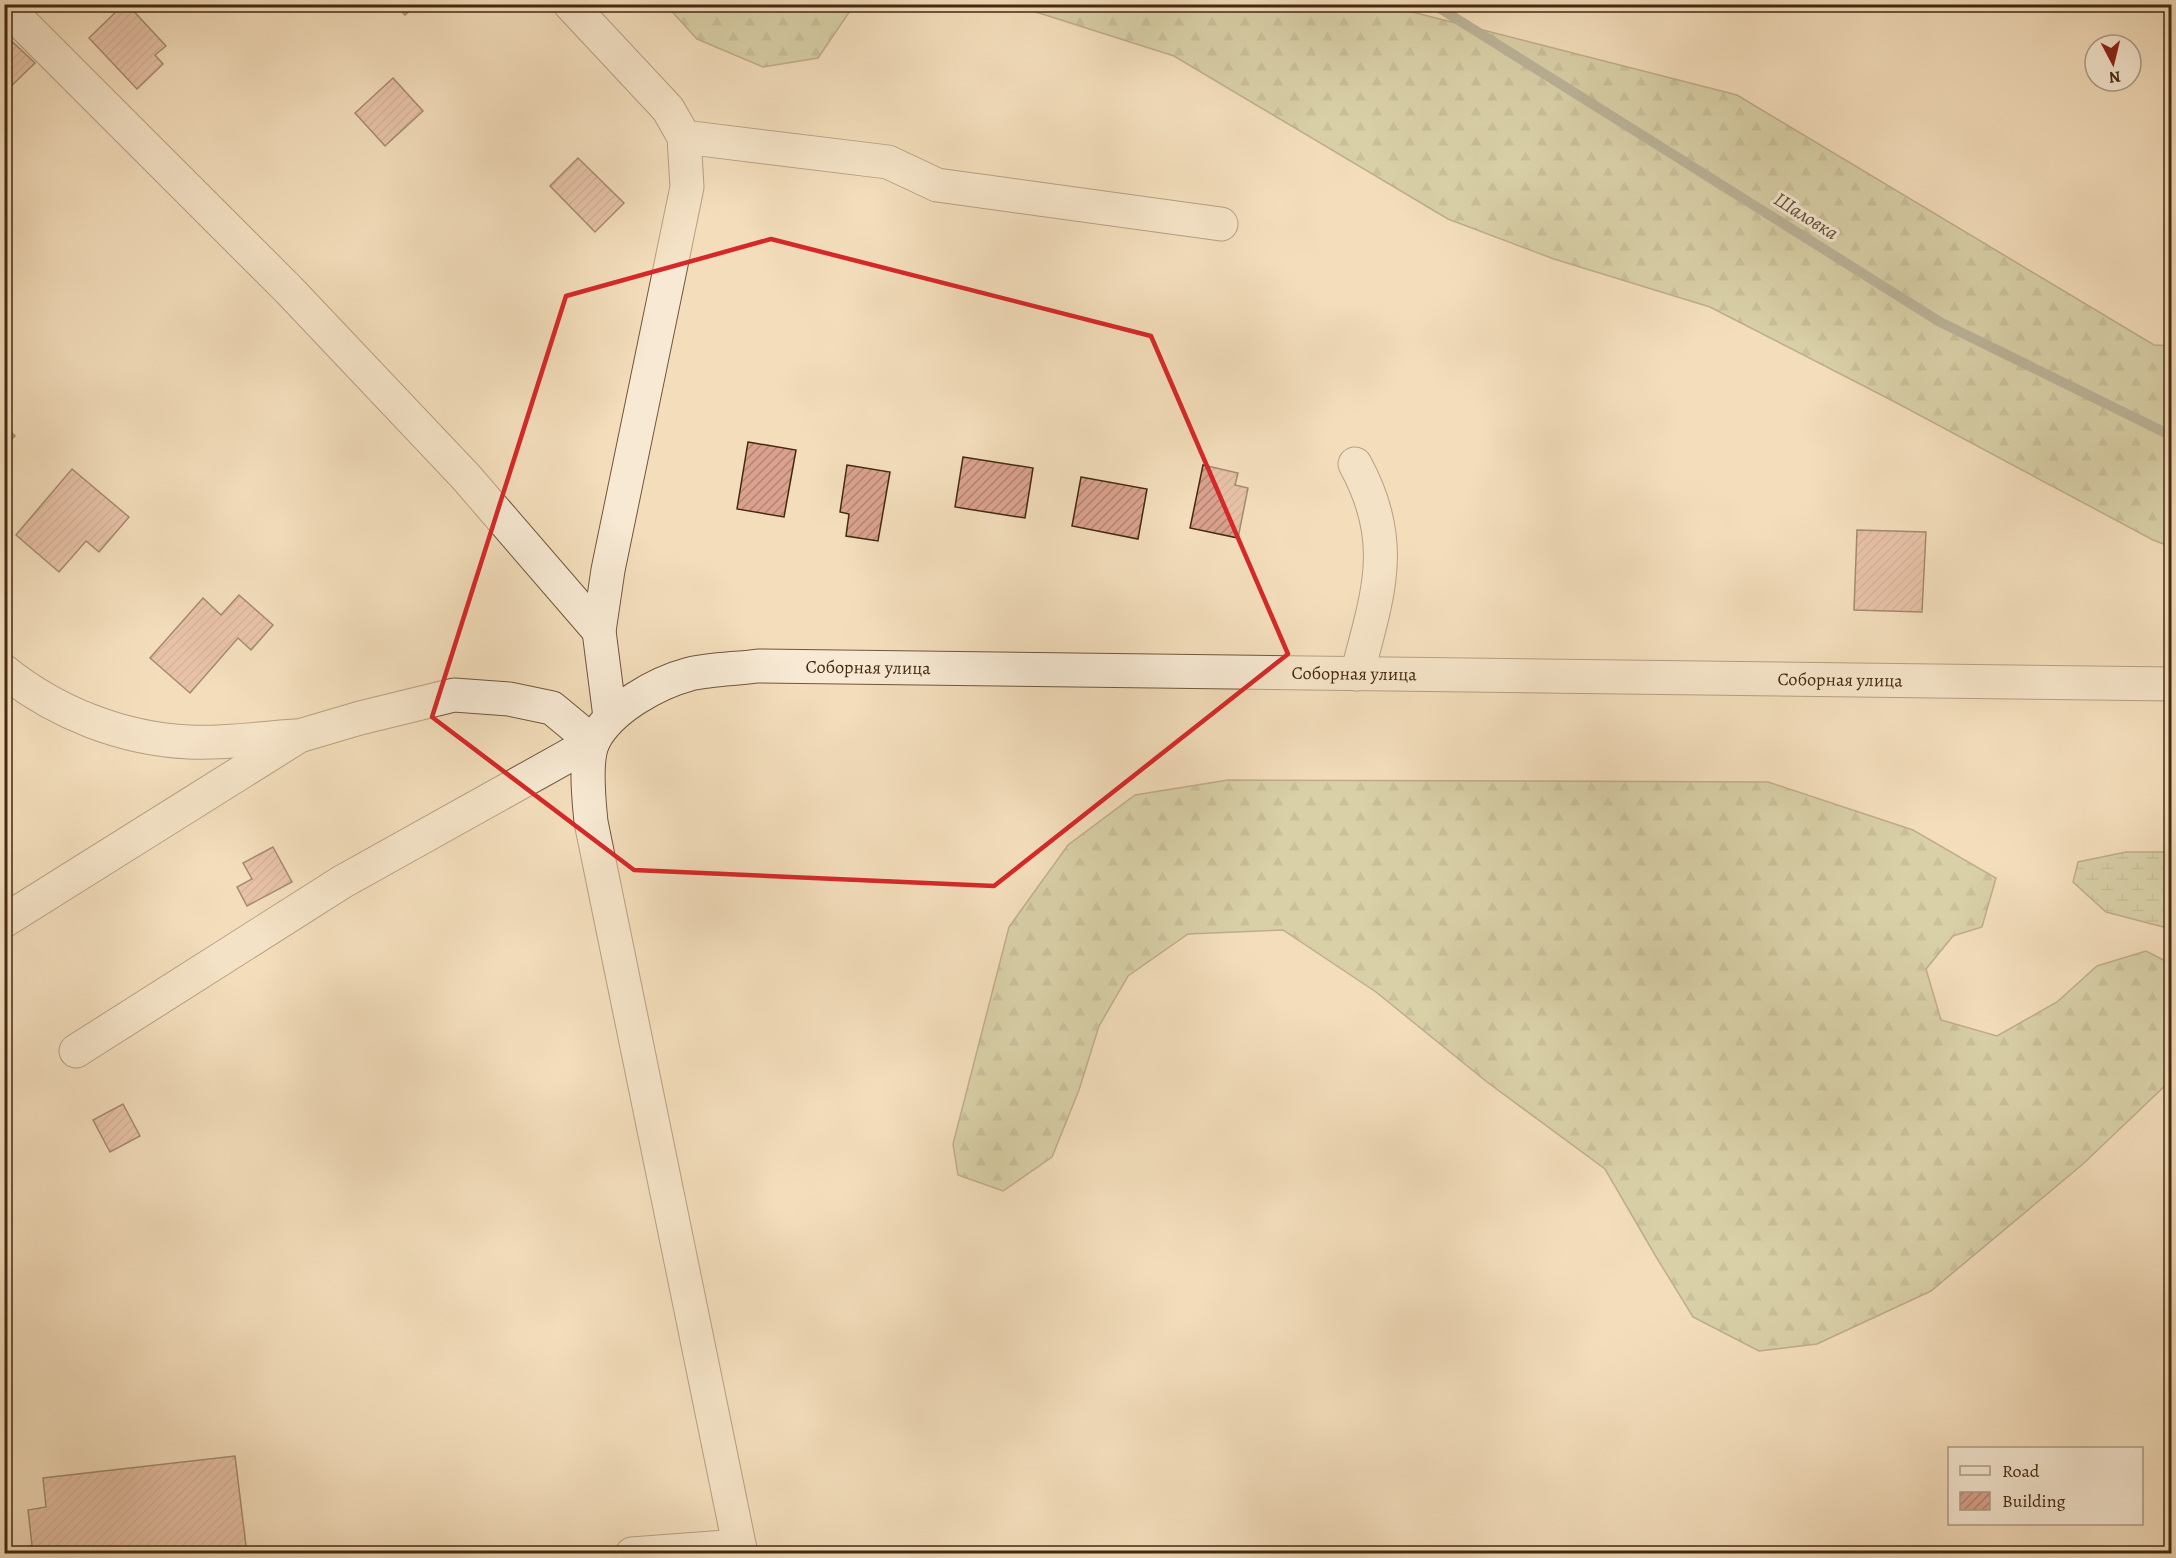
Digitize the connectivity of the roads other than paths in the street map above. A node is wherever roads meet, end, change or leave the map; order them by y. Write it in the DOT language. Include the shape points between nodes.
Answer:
graph roads {
  1 [pos="570,4"];
  2 [pos="4,5"];
  3 [pos="684,137"];
  4 [pos="1221,224"];
  5 [pos="1355,464"];
  6 [pos="599,631"];
  7 [pos="4,671"];
  8 [pos="1357,674"];
  9 [pos="2172,684"];
  10 [pos="602,729"];
  11 [pos="299,736"];
  12 [pos="4,921"];
  13 [pos="76,1051"];
  14 [pos="740,1550"];
  15 [pos="632,1554"];
  1 -- 3 [label="street" via="668,109"];
  2 -- 6 [label="street" via="290,290 466,477"];
  3 -- 4 [label="street" via="888,162 938,185"];
  3 -- 6 [label="street" via="687,187 608,570"];
  5 -- 8 [label="street" via="1368,487 1379,525 1382,568"];
  6 -- 10 [label="street"];
  7 -- 11 [label="street" via="62,710 139,737 191,742"];
  8 -- 9 [label="street, Соборная улица"];
  8 -- 10 [label="street, Соборная улица" via="758,666 690,674 647,692"];
  10 -- 11 [label="street" via="552,708 454,694"];
  10 -- 13 [label="street, Соборная улица" via="342,882"];
  10 -- 14 [label="street" via="587,779 591,822"];
  11 -- 12 [label="street"];
  14 -- 15 [label="street"];
}
